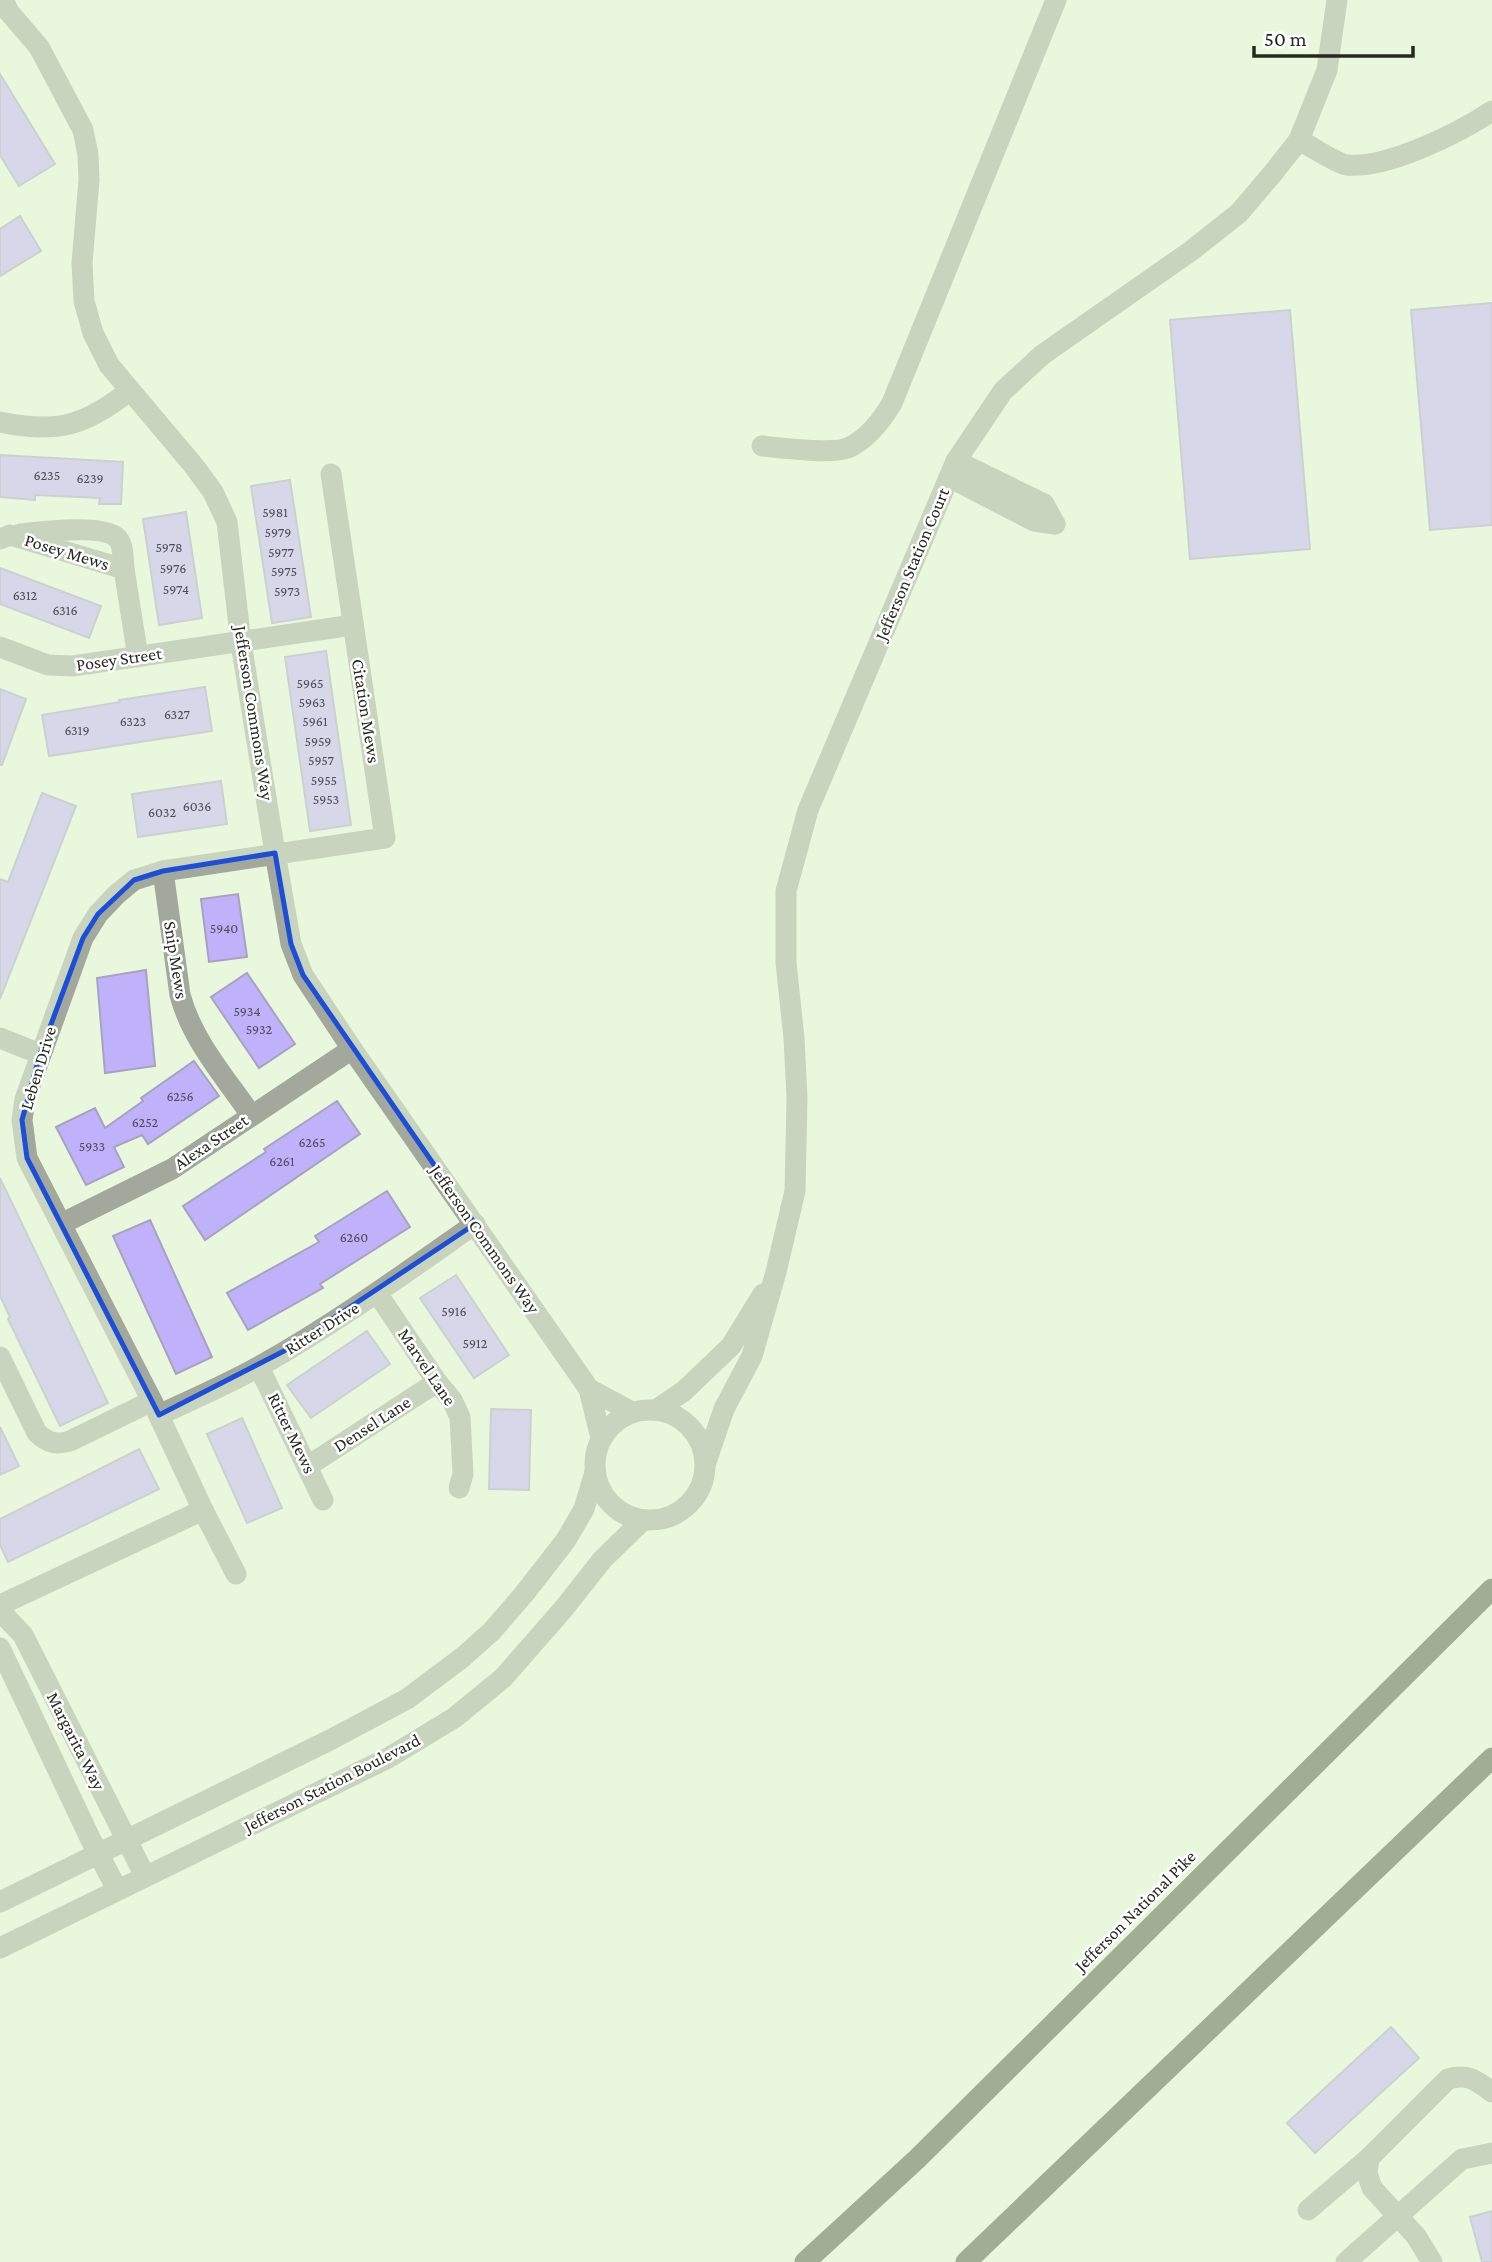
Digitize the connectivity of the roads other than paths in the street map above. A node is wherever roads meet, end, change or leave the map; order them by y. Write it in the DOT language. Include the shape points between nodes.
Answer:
graph roads {
  1 [pos="1056,0"];
  2 [pos="1337,0"];
  3 [pos="3,11"];
  4 [pos="1492,111"];
  5 [pos="1299,140"];
  6 [pos="129,391"];
  7 [pos="0,422"];
  8 [pos="762,446"];
  9 [pos="331,474"];
  10 [pos="5,537"];
  11 [pos="124,569"];
  12 [pos="353,625"];
  13 [pos="241,643"];
  14 [pos="0,647"];
  15 [pos="138,657"];
  16 [pos="275,853"];
  17 [pos="163,870"];
  18 [pos="0,1038"];
  19 [pos="352,1049"];
  20 [pos="40,1054"];
  21 [pos="251,1115"];
  22 [pos="63,1223"];
  23 [pos="475,1224"];
  24 [pos="776,1272"];
  25 [pos="377,1293"];
  26 [pos="0,1357"];
  27 [pos="259,1367"];
  28 [pos="437,1382"];
  29 [pos="589,1390"];
  30 [pos="156,1408"];
  31 [pos="656,1410"];
  32 [pos="632,1412"];
  33 [pos="601,1438"];
  34 [pos="706,1462"];
  35 [pos="308,1466"];
  36 [pos="595,1472"];
  37 [pos="459,1488"];
  38 [pos="323,1500"];
  39 [pos="203,1510"];
  40 [pos="643,1520"];
  41 [pos="236,1574"];
  42 [pos="1492,1588"];
  43 [pos="0,1605"];
  44 [pos="0,1611"];
  45 [pos="0,1648"];
  46 [pos="1492,1758"];
  47 [pos="126,1840"];
  48 [pos="99,1854"];
  49 [pos="145,1875"];
  50 [pos="117,1889"];
  51 [pos="0,1902"];
  52 [pos="0,1948"];
  53 [pos="1492,2092"];
  54 [pos="1492,2154"];
  55 [pos="1368,2158"];
  56 [pos="1050,2180"];
  57 [pos="1308,2210"];
  58 [pos="1397,2215"];
  59 [pos="809,2257"];
  60 [pos="966,2262"];
  61 [pos="976,2262"];
  62 [pos="1346,2262"];
  63 [pos="1433,2262"];
  1 -- 8 [label="street" via="892,403 881,420 848,449"];
  2 -- 5 [label="street, Jefferson Station Court" via="1327,70"];
  3 -- 6 [label="street, Jefferson Commons Way" via="39,47 83,130 89,180 82,263 84,301 93,333"];
  4 -- 5 [label="street" via="1399,157 1371,163 1345,165"];
  5 -- 24 [label="street, Jefferson Station Court" via="1239,213 1032,364 1003,391 952,469 808,810 786,891 786,963 797,1098 795,1191"];
  6 -- 7 [label="street" via="77,423 35,428"];
  6 -- 13 [label="street, Jefferson Commons Way" via="194,466 227,522"];
  9 -- 12 [label="street, Citation Mews"];
  10 -- 11 [label="street, Posey Mews"];
  10 -- 11 [label="street, Posey Mews" via="57,530 115,536"];
  11 -- 15 [label="street, Posey Mews"];
  12 -- 13 [label="street, Posey Street"];
  12 -- 16 [label="street, Citation Mews" via="385,838"];
  13 -- 15 [label="street, Posey Street"];
  13 -- 16 [label="street, Jefferson Commons Way"];
  14 -- 15 [label="street, Posey Street" via="48,665"];
  16 -- 17 [label="street, Leben Drive"];
  16 -- 19 [label="street, Jefferson Commons Way" via="295,955 303,975"];
  17 -- 20 [label="street, Leben Drive" via="134,880 97,914 83,938"];
  17 -- 21 [label="street, Snip Mews" via="186,1015"];
  18 -- 20 [label="street"];
  19 -- 21 [label="street, Alexa Street"];
  19 -- 23 [label="street, Jefferson Commons Way"];
  20 -- 22 [label="street, Leben Drive" via="25,1099 25,1145 27,1158"];
  21 -- 22 [label="street, Alexa Street" via="159,1177"];
  22 -- 30 [label="street, Leben Drive"];
  23 -- 25 [label="street, Ritter Drive"];
  23 -- 29 [label="street, Jefferson Commons Way"];
  24 -- 31 [label="street, Jefferson Station Court" via="731,1346 684,1391"];
  24 -- 34 [label="street, Jefferson Station Court" via="752,1356 724,1409"];
  25 -- 27 [label="street, Ritter Drive"];
  25 -- 28 [label="street, Marvel Lane"];
  26 -- 30 [label="street, Ritter Drive" via="37,1433 47,1441 71,1441"];
  27 -- 30 [label="street, Ritter Drive"];
  27 -- 35 [label="street, Ritter Mews"];
  28 -- 35 [label="street, Densel Lane"];
  28 -- 37 [label="street, Marvel Lane" via="460,1418 463,1474"];
  29 -- 32 [label="street, Jefferson Commons Way"];
  29 -- 33 [label="street, Jefferson Commons Way"];
  30 -- 39 [label="street, Leben Drive"];
  31 -- 32 [label="street"];
  31 -- 34 [label="street" via="685,1421 696,1433"];
  32 -- 33 [label="street"];
  33 -- 36 [label="street"];
  34 -- 40 [label="street" via="703,1481 685,1508 671,1516"];
  35 -- 38 [label="street, Ritter Mews"];
  36 -- 40 [label="street" via="611,1504"];
  36 -- 47 [label="street" via="584,1509 566,1540 500,1622 463,1657 407,1699"];
  39 -- 41 [label="street, Leben Drive"];
  39 -- 43 [label="street"];
  40 -- 49 [label="street, Jefferson Station Boulevard" via="602,1560 503,1678 454,1718 388,1758"];
  42 -- 59 [label="highway, Jefferson National Pike" via="917,2159"];
  44 -- 47 [label="street, Margarita Way" via="23,1635"];
  45 -- 48 [label="street, Margarita Way"];
  46 -- 56 [label="highway"];
  47 -- 48 [label="street"];
  47 -- 49 [label="street, Margarita Way"];
  48 -- 50 [label="street, Margarita Way"];
  48 -- 51 [label="street"];
  49 -- 50 [label="street, Jefferson Station Boulevard"];
  50 -- 52 [label="street, Jefferson Station Boulevard"];
  53 -- 55 [label="street" via="1471,2077 1448,2079"];
  54 -- 58 [label="street" via="1462,2159"];
  55 -- 57 [label="street"];
  55 -- 58 [label="street" via="1372,2188"];
  56 -- 60 [label="highway"];
  56 -- 61 [label="highway"];
  58 -- 62 [label="street"];
  58 -- 63 [label="street"];
}
